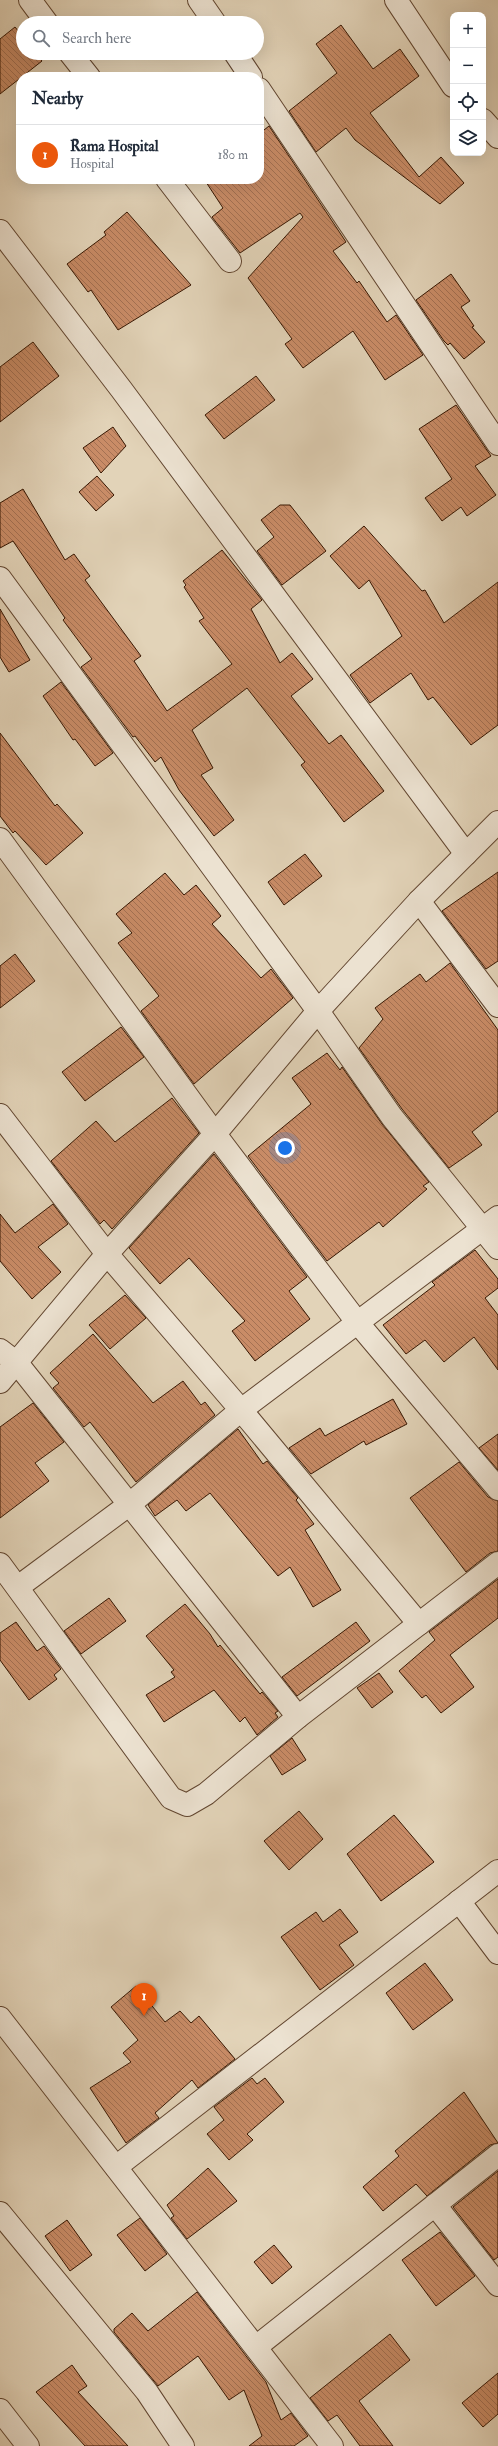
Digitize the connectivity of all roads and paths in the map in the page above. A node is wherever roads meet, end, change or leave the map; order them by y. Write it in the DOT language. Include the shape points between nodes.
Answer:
graph roads {
  1 [pos="30,0"];
  2 [pos="199,0"];
  3 [pos="396,0"];
  4 [pos="42,16"];
  5 [pos="210,16"];
  6 [pos="76,60"];
  7 [pos="240,60"];
  8 [pos="85,72"];
  9 [pos="248,72"];
  10 [pos="452,84"];
  11 [pos="264,96"];
  12 [pos="486,123"];
  13 [pos="498,137"];
  14 [pos="171,184"];
  15 [pos="0,231"];
  16 [pos="230,261"];
  17 [pos="498,444"];
  18 [pos="0,578"];
  19 [pos="498,822"];
  20 [pos="0,839"];
  21 [pos="466,854"];
  22 [pos="419,901"];
  23 [pos="498,1006"];
  24 [pos="318,1011"];
  25 [pos="0,1115"];
  26 [pos="215,1134"];
  27 [pos="491,1223"];
  28 [pos="498,1248"];
  29 [pos="107,1254"];
  30 [pos="357,1322"];
  31 [pos="8,1357"];
  32 [pos="0,1382"];
  33 [pos="241,1410"];
  34 [pos="498,1489"];
  35 [pos="130,1504"];
  36 [pos="498,1563"];
  37 [pos="0,1564"];
  38 [pos="18,1587"];
  39 [pos="419,1624"];
  40 [pos="298,1717"];
  41 [pos="498,1871"];
  42 [pos="459,1901"];
  43 [pos="498,1953"];
  44 [pos="0,2018"];
  45 [pos="498,2155"];
  46 [pos="116,2167"];
  47 [pos="435,2205"];
  48 [pos="0,2213"];
  49 [pos="498,2285"];
  50 [pos="256,2347"];
  51 [pos="4,2423"];
  52 [pos="28,2446"];
  53 [pos="183,2446"];
  54 [pos="332,2446"];
  1 -- 4 [label="street"];
  2 -- 5 [label="street"];
  3 -- 10 [label="street"];
  6 -- 8 [label="street"];
  7 -- 9 [label="street"];
  11 -- 17 [label="street"];
  12 -- 13 [label="street"];
  14 -- 16 [label="street"];
  15 -- 21 [label="street" via="121,388"];
  18 -- 24 [label="street"];
  19 -- 21 [label="street"];
  20 -- 26 [label="street"];
  21 -- 22 [label="street"];
  22 -- 23 [label="street"];
  22 -- 24 [label="street"];
  24 -- 26 [label="street"];
  24 -- 27 [label="street" via="392,1117"];
  25 -- 29 [label="street"];
  26 -- 29 [label="street"];
  26 -- 30 [label="street"];
  27 -- 28 [label="street"];
  27 -- 30 [label="street"];
  29 -- 31 [label="street"];
  29 -- 33 [label="street"];
  30 -- 33 [label="street"];
  30 -- 34 [label="street"];
  31 -- 32 [label="street"];
  31 -- 35 [label="street"];
  33 -- 35 [label="street"];
  33 -- 39 [label="street"];
  35 -- 38 [label="street"];
  35 -- 40 [label="street"];
  36 -- 39 [label="street"];
  37 -- 38 [label="street"];
  38 -- 40 [label="street" via="171,1798 187,1805 206,1794"];
  39 -- 40 [label="street"];
  41 -- 42 [label="street"];
  42 -- 43 [label="street"];
  42 -- 46 [label="street"];
  44 -- 46 [label="street"];
  45 -- 47 [label="street"];
  46 -- 50 [label="street"];
  47 -- 49 [label="street"];
  47 -- 50 [label="street"];
  48 -- 53 [label="street" via="147,2392"];
  50 -- 54 [label="street"];
  51 -- 52 [label="street"];
}
